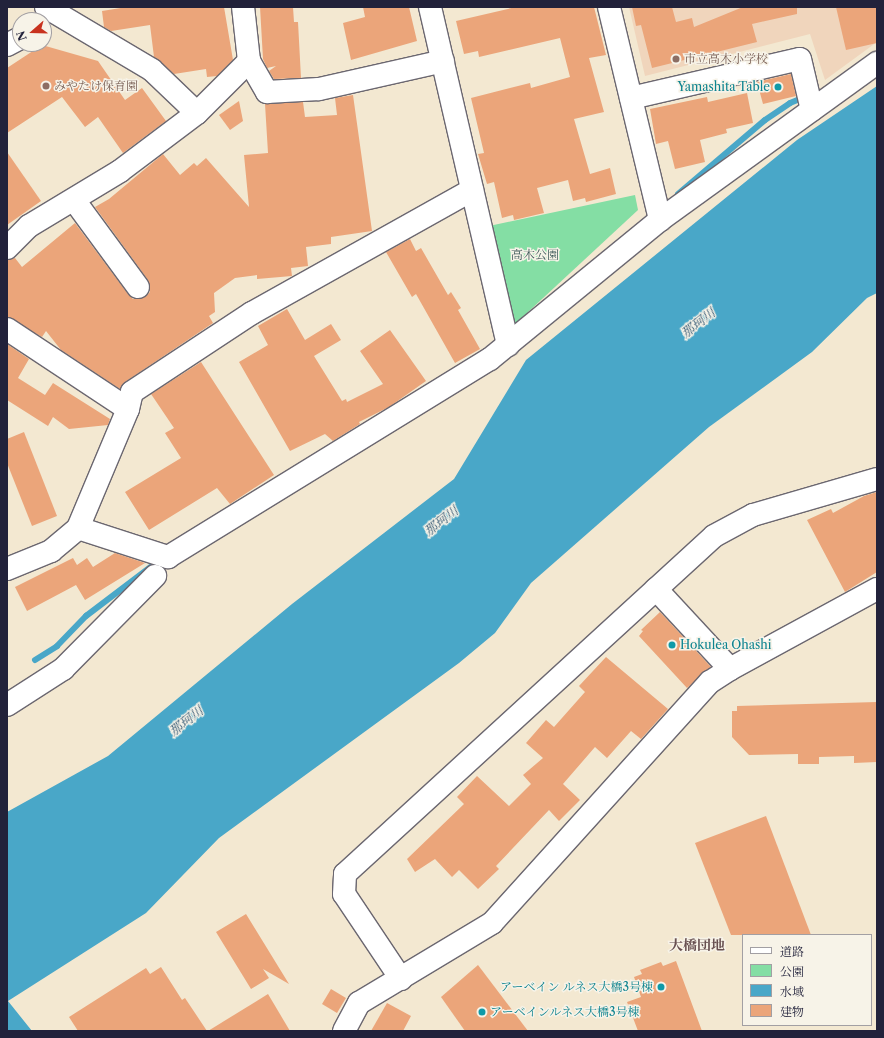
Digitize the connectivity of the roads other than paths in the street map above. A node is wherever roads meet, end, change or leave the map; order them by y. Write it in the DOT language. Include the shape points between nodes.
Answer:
graph roads {
  1 [pos="243,7"];
  2 [pos="430,7"];
  3 [pos="609,7"];
  4 [pos="52,19"];
  5 [pos="249,61"];
  6 [pos="443,61"];
  7 [pos="877,63"];
  8 [pos="631,98"];
  9 [pos="812,110"];
  10 [pos="197,113"];
  11 [pos="472,190"];
  12 [pos="74,200"];
  13 [pos="660,220"];
  14 [pos="7,248"];
  15 [pos="138,287"];
  16 [pos="7,329"];
  17 [pos="508,345"];
  18 [pos="128,409"];
  19 [pos="877,480"];
  20 [pos="78,528"];
  21 [pos="7,569"];
  22 [pos="155,576"];
  23 [pos="656,589"];
  24 [pos="877,589"];
  25 [pos="730,669"];
  26 [pos="7,705"];
  27 [pos="400,979"];
  28 [pos="344,1031"];
  1 -- 5 [label="street"];
  2 -- 6 [label="street"];
  3 -- 8 [label="street"];
  4 -- 10 [label="street" via="152,70"];
  5 -- 6 [label="street" via="267,92 319,89"];
  5 -- 10 [label="street"];
  6 -- 11 [label="street"];
  7 -- 9 [label="street"];
  8 -- 9 [label="street" via="800,59"];
  8 -- 13 [label="street"];
  9 -- 13 [label="street"];
  10 -- 12 [label="street" via="120,171"];
  11 -- 17 [label="street"];
  11 -- 18 [label="street" via="252,314 132,392"];
  12 -- 14 [label="street" via="29,226"];
  12 -- 15 [label="street"];
  13 -- 17 [label="street"];
  16 -- 18 [label="street"];
  17 -- 20 [label="street" via="490,359 168,557"];
  18 -- 20 [label="street"];
  19 -- 23 [label="street" via="752,515 714,536"];
  20 -- 21 [label="street" via="51,551"];
  22 -- 26 [label="street" via="63,669"];
  23 -- 25 [label="street"];
  23 -- 27 [label="street" via="345,874 344,894"];
  24 -- 25 [label="street"];
  25 -- 27 [label="street" via="710,682 492,923"];
  27 -- 28 [label="street" via="359,1003"];
}
